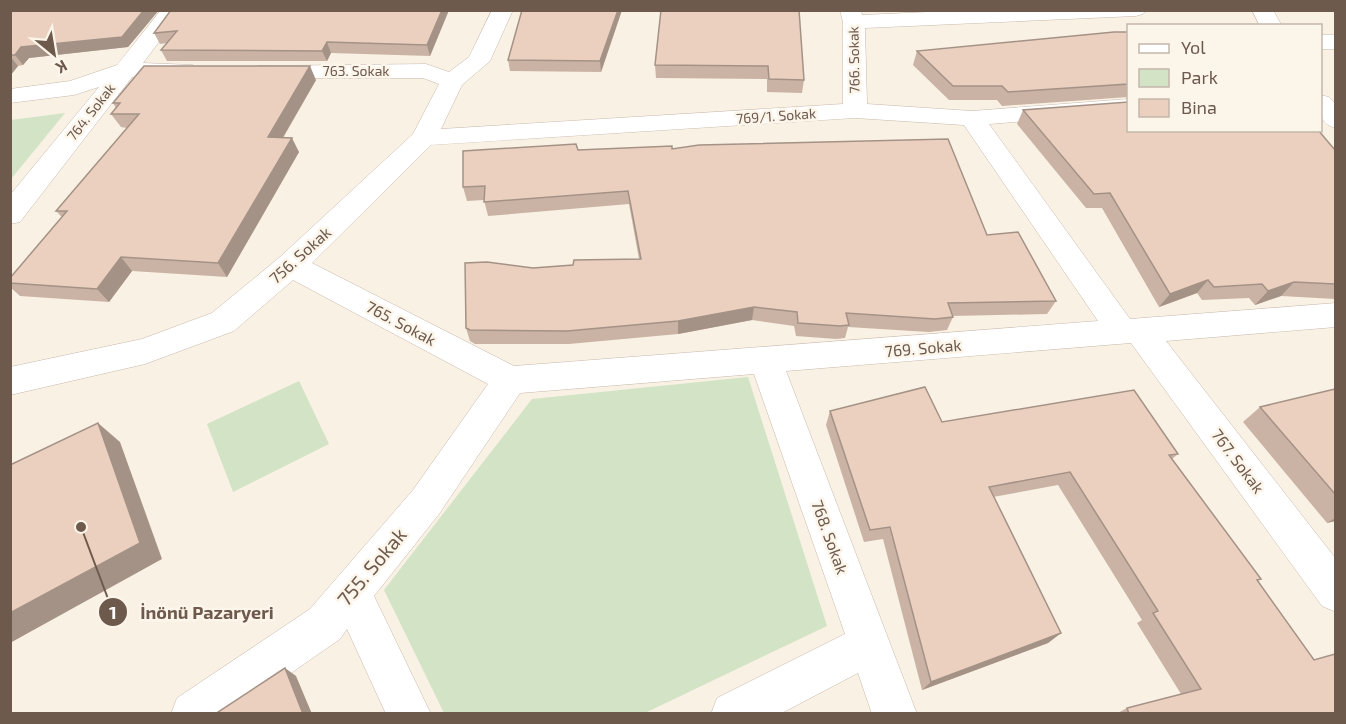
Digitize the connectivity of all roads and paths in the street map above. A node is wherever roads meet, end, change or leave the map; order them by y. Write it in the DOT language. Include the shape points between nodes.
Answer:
graph roads {
  1 [pos="173,10"];
  2 [pos="503,10"];
  3 [pos="1136,10"];
  4 [pos="1262,10"];
  5 [pos="852,16"];
  6 [pos="1270,24"];
  7 [pos="124,70"];
  8 [pos="205,70"];
  9 [pos="240,70"];
  10 [pos="452,81"];
  11 [pos="10,96"];
  12 [pos="1322,105"];
  13 [pos="1127,106"];
  14 [pos="855,111"];
  15 [pos="972,118"];
  16 [pos="1335,121"];
  17 [pos="424,138"];
  18 [pos="10,214"];
  19 [pos="291,265"];
  20 [pos="1335,315"];
  21 [pos="1131,331"];
  22 [pos="766,361"];
  23 [pos="510,380"];
  24 [pos="10,381"];
  25 [pos="351,592"];
  26 [pos="1335,592"];
  27 [pos="869,644"];
  28 [pos="193,714"];
  29 [pos="409,714"];
  30 [pos="733,714"];
  31 [pos="895,714"];
  1 -- 7 [label="street, 764. Sokak"];
  2 -- 10 [label="street, 756. Sokak" via="479,61"];
  3 -- 5 [label="street"];
  4 -- 6 [label="street"];
  5 -- 14 [label="street, 766. Sokak"];
  7 -- 8 [label="street"];
  7 -- 11 [label="street" via="74,88"];
  7 -- 18 [label="street, 764. Sokak"];
  9 -- 10 [label="street, 763. Sokak" via="426,71"];
  10 -- 17 [label="street, 756. Sokak"];
  12 -- 16 [label="street"];
  13 -- 15 [label="street, 769/1. Sokak"];
  14 -- 15 [label="street, 769/1. Sokak"];
  14 -- 17 [label="street, 769/1. Sokak"];
  15 -- 21 [label="street, 767. Sokak"];
  17 -- 19 [label="street, 756. Sokak"];
  19 -- 23 [label="street, 765. Sokak"];
  19 -- 24 [label="street, 756. Sokak" via="223,322 145,351"];
  20 -- 21 [label="street, 769. Sokak"];
  21 -- 22 [label="street, 769. Sokak"];
  21 -- 26 [label="street, 767. Sokak"];
  22 -- 23 [label="street, 769. Sokak"];
  22 -- 27 [label="street, 768. Sokak"];
  23 -- 25 [label="street, 755. Sokak" via="426,502"];
  25 -- 28 [label="street, 755. Sokak" via="325,624"];
  25 -- 29 [label="street"];
  27 -- 30 [label="street"];
  27 -- 31 [label="street, 768. Sokak"];
}
